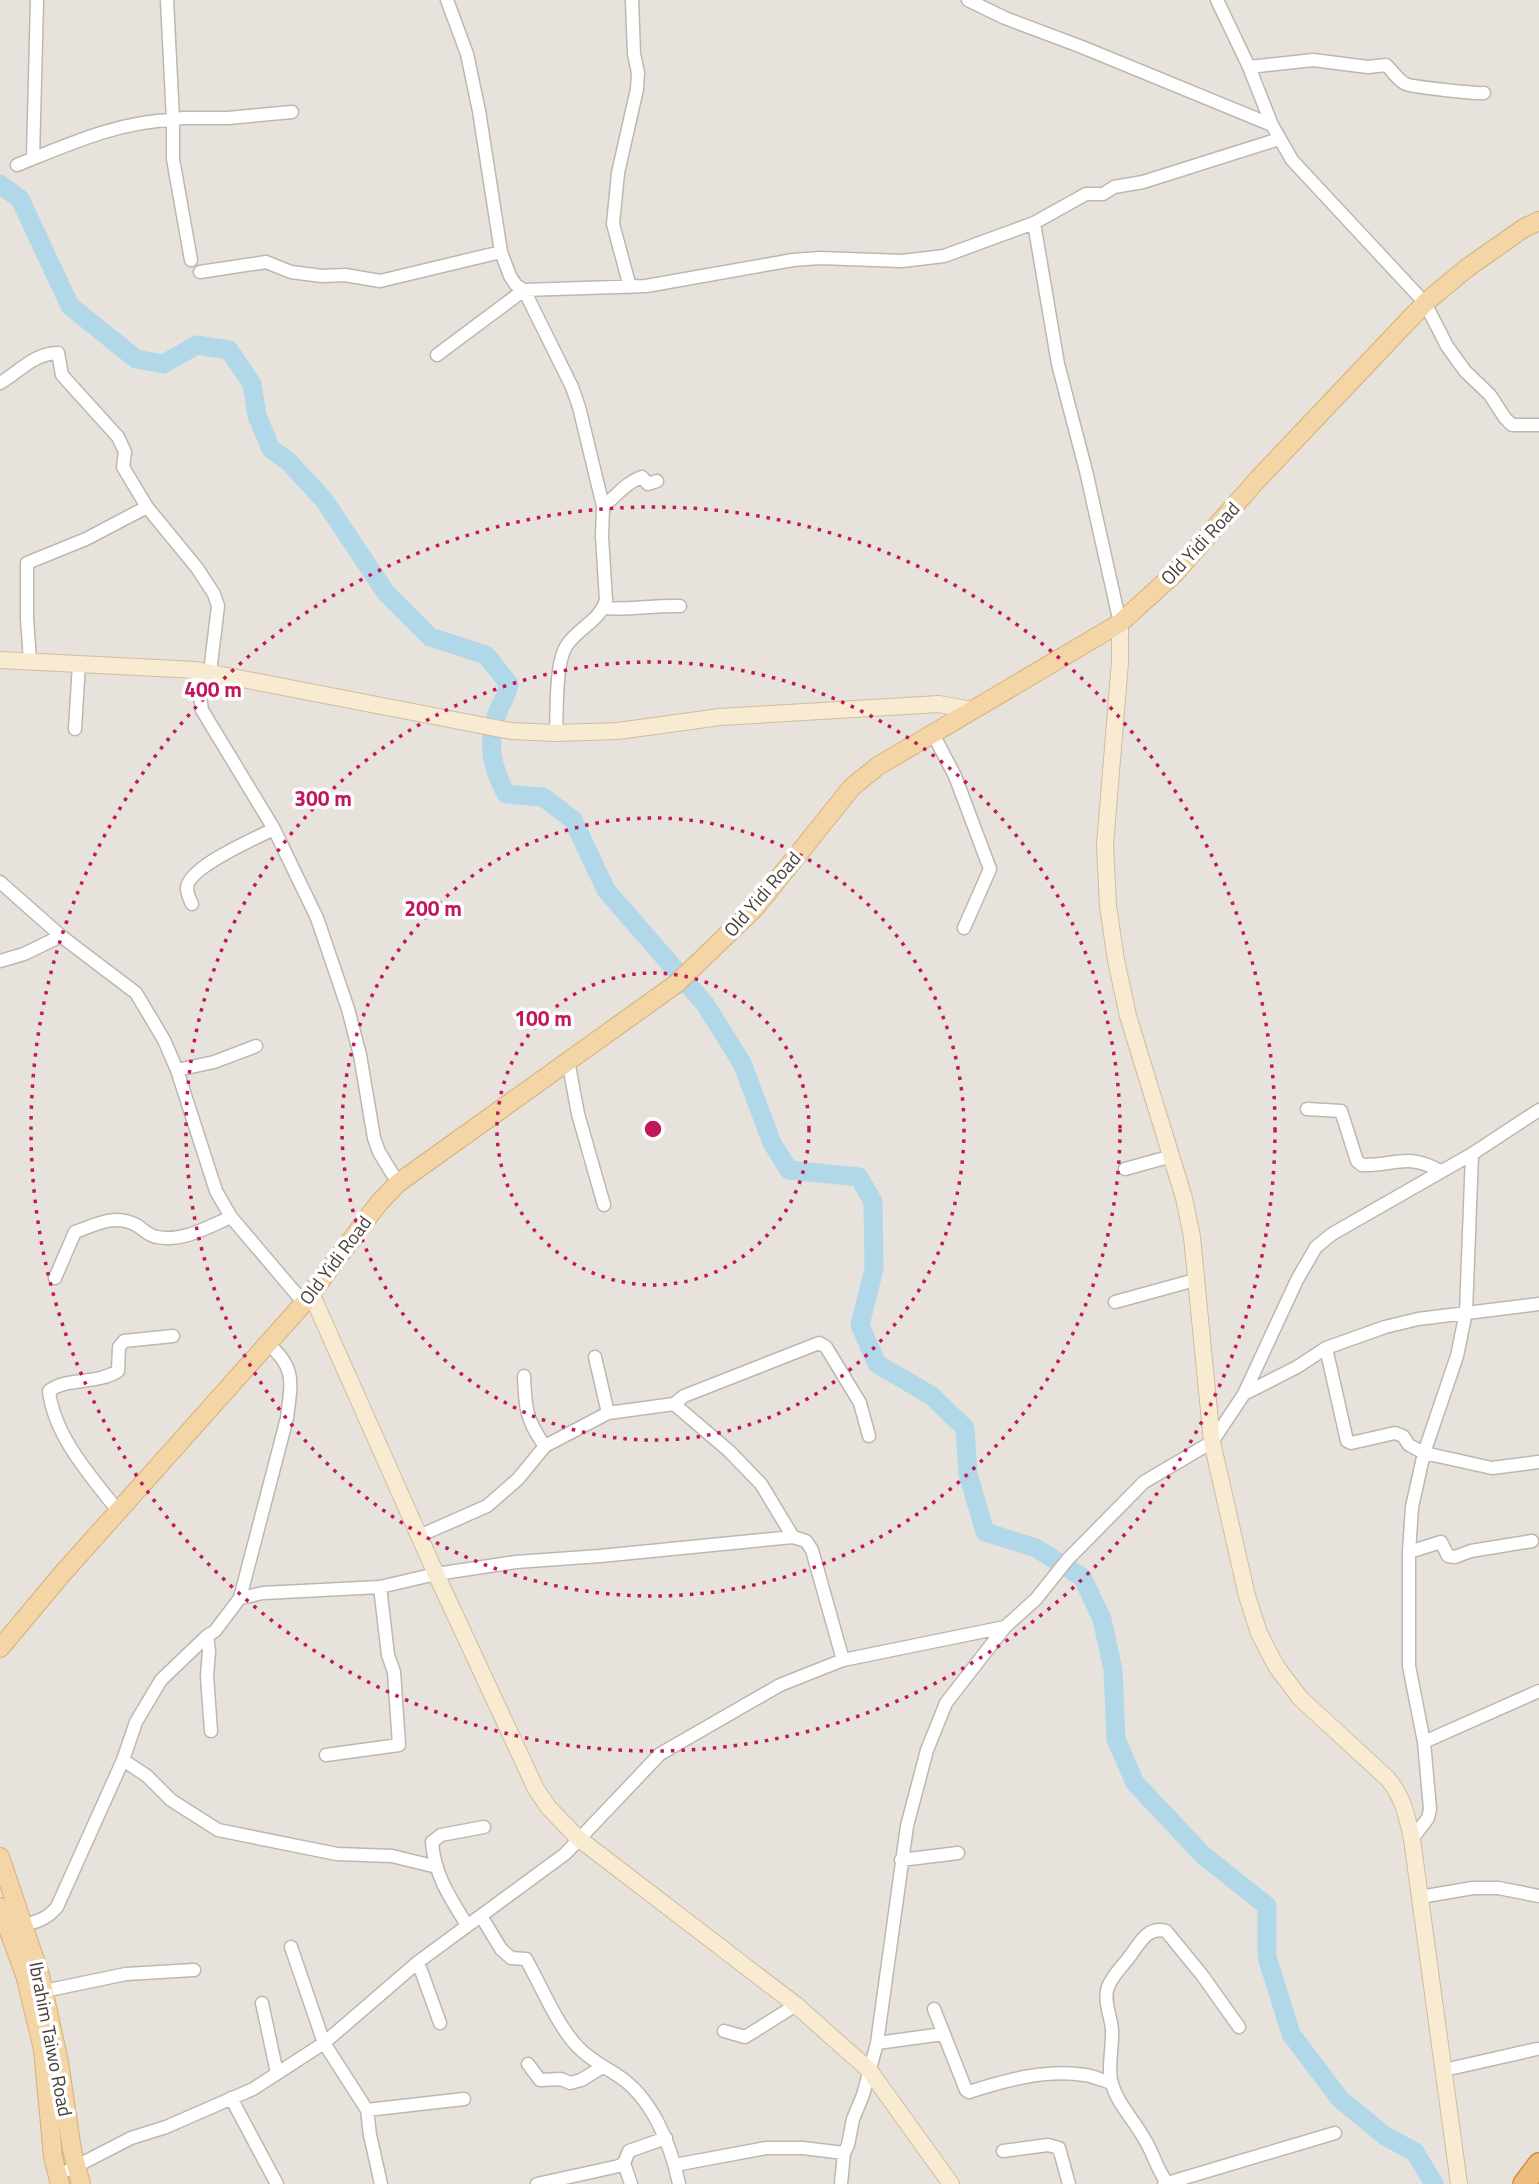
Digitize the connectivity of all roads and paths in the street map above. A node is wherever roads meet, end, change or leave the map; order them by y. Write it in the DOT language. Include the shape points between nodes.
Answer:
graph roads {
  1 [pos="37,0"];
  2 [pos="167,0"];
  3 [pos="447,0"];
  4 [pos="632,0"];
  5 [pos="968,0"];
  6 [pos="1216,0"];
  7 [pos="1249,67"];
  8 [pos="1485,93"];
  9 [pos="292,112"];
  10 [pos="173,120"];
  11 [pos="1272,125"];
  12 [pos="1279,139"];
  13 [pos="33,158"];
  14 [pos="17,165"];
  15 [pos="1539,220"];
  16 [pos="1034,223"];
  17 [pos="501,253"];
  18 [pos="191,260"];
  19 [pos="200,272"];
  20 [pos="630,287"];
  21 [pos="524,290"];
  22 [pos="1425,303"];
  23 [pos="437,355"];
  24 [pos="0,383"];
  25 [pos="1539,425"];
  26 [pos="657,481"];
  27 [pos="603,506"];
  28 [pos="147,507"];
  29 [pos="680,606"];
  30 [pos="604,608"];
  31 [pos="1119,623"];
  32 [pos="0,660"];
  33 [pos="30,661"];
  34 [pos="79,664"];
  35 [pos="203,671"];
  36 [pos="973,710"];
  37 [pos="75,729"];
  38 [pos="932,732"];
  39 [pos="556,733"];
  40 [pos="274,829"];
  41 [pos="0,882"];
  42 [pos="192,904"];
  43 [pos="964,928"];
  44 [pos="61,936"];
  45 [pos="0,961"];
  46 [pos="256,1046"];
  47 [pos="568,1060"];
  48 [pos="177,1070"];
  49 [pos="1307,1109"];
  50 [pos="1539,1110"];
  51 [pos="1472,1154"];
  52 [pos="1171,1156"];
  53 [pos="1125,1169"];
  54 [pos="1440,1171"];
  55 [pos="398,1183"];
  56 [pos="604,1205"];
  57 [pos="231,1217"];
  58 [pos="55,1278"];
  59 [pos="1195,1280"];
  60 [pos="308,1298"];
  61 [pos="1115,1302"];
  62 [pos="1539,1304"];
  63 [pos="1466,1312"];
  64 [pos="173,1336"];
  65 [pos="267,1343"];
  66 [pos="1326,1348"];
  67 [pos="595,1357"];
  68 [pos="524,1376"];
  69 [pos="1244,1394"];
  70 [pos="674,1404"];
  71 [pos="608,1413"];
  72 [pos="869,1436"];
  73 [pos="1212,1442"];
  74 [pos="545,1446"];
  75 [pos="1424,1453"];
  76 [pos="1539,1462"];
  77 [pos="119,1512"];
  78 [pos="419,1536"];
  79 [pos="793,1537"];
  80 [pos="1532,1541"];
  81 [pos="1409,1552"];
  82 [pos="436,1574"];
  83 [pos="380,1587"];
  84 [pos="240,1598"];
  85 [pos="1005,1628"];
  86 [pos="207,1636"];
  87 [pos="0,1648"];
  88 [pos="844,1660"];
  89 [pos="1539,1691"];
  90 [pos="211,1731"];
  91 [pos="1424,1742"];
  92 [pos="326,1755"];
  93 [pos="122,1760"];
  94 [pos="484,1827"];
  95 [pos="578,1838"];
  96 [pos="1412,1839"];
  97 [pos="958,1853"];
  98 [pos="0,1857"];
  99 [pos="901,1860"];
  100 [pos="437,1867"];
  101 [pos="1539,1896"];
  102 [pos="1420,1897"];
  103 [pos="481,1916"];
  104 [pos="6,1923"];
  105 [pos="467,1924"];
  106 [pos="291,1947"];
  107 [pos="418,1962"];
  108 [pos="194,1970"];
  109 [pos="44,1991"];
  110 [pos="262,2003"];
  111 [pos="796,2005"];
  112 [pos="934,2009"];
  113 [pos="440,2023"];
  114 [pos="1239,2027"];
  115 [pos="724,2031"];
  116 [pos="943,2034"];
  117 [pos="324,2043"];
  118 [pos="877,2043"];
  119 [pos="1536,2049"];
  120 [pos="528,2064"];
  121 [pos="601,2068"];
  122 [pos="869,2070"];
  123 [pos="1444,2070"];
  124 [pos="277,2073"];
  125 [pos="1112,2083"];
  126 [pos="231,2098"];
  127 [pos="464,2099"];
  128 [pos="367,2110"];
  129 [pos="1335,2133"];
  130 [pos="666,2138"];
  131 [pos="1003,2151"];
  132 [pos="844,2153"];
  133 [pos="624,2163"];
  134 [pos="1539,2164"];
  135 [pos="675,2165"];
  136 [pos="79,2176"];
  137 [pos="587,2178"];
  138 [pos="58,2179"];
  139 [pos="277,2184"];
  140 [pos="381,2184"];
  141 [pos="537,2184"];
  142 [pos="631,2184"];
  143 [pos="680,2184"];
  144 [pos="841,2184"];
  145 [pos="951,2184"];
  146 [pos="1069,2184"];
  147 [pos="1166,2184"];
  148 [pos="1459,2184"];
  149 [pos="1524,2184"];
  1 -- 13 [label="street"];
  2 -- 10 [label="street"];
  3 -- 17 [label="street" via="467,54"];
  4 -- 20 [label="street" via="637,89 618,173 613,224"];
  5 -- 11 [label="street"];
  6 -- 7 [label="street"];
  7 -- 8 [label="street" via="1313,60 1386,65 1407,85"];
  7 -- 11 [label="street"];
  9 -- 10 [label="street"];
  10 -- 13 [label="street" via="140,122"];
  10 -- 18 [label="street" via="173,159"];
  11 -- 12 [label="street"];
  12 -- 16 [label="street" via="1143,183 1086,194"];
  12 -- 22 [label="street" via="1292,160"];
  13 -- 14 [label="street"];
  15 -- 22 [label="main road, Old Yidi Road" via="1467,268"];
  16 -- 20 [label="street" via="944,256 902,261 793,260"];
  16 -- 31 [label="street" via="1058,364"];
  17 -- 19 [label="street" via="380,281 291,272 266,262"];
  17 -- 21 [label="street" via="510,276"];
  20 -- 21 [label="street"];
  21 -- 23 [label="street"];
  21 -- 27 [label="street" via="575,396"];
  22 -- 25 [label="street" via="1447,346 1504,418 1512,425"];
  22 -- 31 [label="main road, Old Yidi Road" via="1175,573"];
  24 -- 28 [label="street" via="46,353 58,353 62,375 118,437 125,452 122,467"];
  26 -- 27 [label="street" via="648,484 642,477 637,479"];
  27 -- 30 [label="street"];
  28 -- 33 [label="street" via="27,563"];
  28 -- 35 [label="street" via="214,594 218,606"];
  29 -- 30 [label="street"];
  30 -- 39 [label="street" via="566,646 559,673"];
  31 -- 36 [label="main road, Old Yidi Road"];
  31 -- 52 [label="street" via="1105,845 1108,906 1128,1016"];
  32 -- 33 [label="street"];
  33 -- 34 [label="street"];
  34 -- 35 [label="street"];
  34 -- 37 [label="street"];
  35 -- 39 [label="street" via="511,730"];
  35 -- 40 [label="street" via="202,710"];
  36 -- 38 [label="main road, Old Yidi Road"];
  36 -- 39 [label="street" via="939,704"];
  38 -- 43 [label="street" via="955,775 990,869"];
  38 -- 47 [label="main road, Old Yidi Road" via="852,786 755,908 682,979"];
  40 -- 42 [label="street" via="191,877 187,888"];
  40 -- 55 [label="street" via="317,918 360,1055 374,1138"];
  41 -- 44 [label="street"];
  44 -- 45 [label="street"];
  44 -- 48 [label="street" via="136,993"];
  46 -- 48 [label="street"];
  47 -- 55 [label="main road, Old Yidi Road"];
  47 -- 56 [label="street"];
  48 -- 57 [label="street" via="216,1191"];
  49 -- 54 [label="street" via="1341,1111 1362,1165 1411,1161"];
  50 -- 51 [label="street"];
  51 -- 54 [label="street"];
  51 -- 63 [label="street"];
  52 -- 53 [label="street"];
  52 -- 59 [label="street" via="1192,1237"];
  54 -- 69 [label="street" via="1316,1247"];
  55 -- 60 [label="main road, Old Yidi Road"];
  57 -- 58 [label="street" via="169,1238 153,1237 115,1218 85,1228 75,1232"];
  57 -- 60 [label="street"];
  59 -- 61 [label="street"];
  59 -- 73 [label="street"];
  60 -- 65 [label="main road, Old Yidi Road"];
  60 -- 78 [label="street"];
  62 -- 63 [label="street"];
  63 -- 66 [label="street" via="1385,1327"];
  63 -- 75 [label="street" via="1457,1356"];
  64 -- 77 [label="street" via="124,1341 119,1347 118,1371 105,1379 57,1385 49,1391 70,1449"];
  65 -- 77 [label="main road, Old Yidi Road"];
  65 -- 84 [label="street" via="283,1356 290,1373 289,1400"];
  66 -- 69 [label="street"];
  66 -- 75 [label="street" via="1347,1441 1355,1444 1395,1433"];
  67 -- 71 [label="street"];
  68 -- 74 [label="street" via="525,1409"];
  69 -- 73 [label="street"];
  70 -- 71 [label="street"];
  70 -- 72 [label="street" via="819,1343 826,1347 860,1403"];
  70 -- 79 [label="street" via="761,1484"];
  71 -- 74 [label="street"];
  73 -- 85 [label="street" via="1144,1482"];
  73 -- 96 [label="street" via="1259,1633 1300,1698 1399,1792"];
  74 -- 78 [label="street" via="518,1479 487,1506"];
  75 -- 76 [label="street" via="1492,1468"];
  75 -- 81 [label="street" via="1412,1507"];
  77 -- 87 [label="main road, Old Yidi Road"];
  78 -- 82 [label="street"];
  79 -- 82 [label="street" via="516,1562"];
  79 -- 88 [label="street" via="806,1541 812,1550"];
  80 -- 81 [label="street" via="1455,1557 1448,1556 1441,1542"];
  81 -- 91 [label="street" via="1409,1666"];
  82 -- 83 [label="street"];
  82 -- 95 [label="street" via="536,1789"];
  83 -- 84 [label="street"];
  83 -- 92 [label="street" via="394,1672 399,1745"];
  84 -- 86 [label="street"];
  85 -- 88 [label="street"];
  85 -- 99 [label="street" via="946,1703 927,1750"];
  86 -- 90 [label="street"];
  86 -- 93 [label="street" via="161,1680 136,1722"];
  88 -- 95 [label="street" via="780,1685 660,1754"];
  89 -- 91 [label="street"];
  91 -- 96 [label="street" via="1430,1809"];
  93 -- 100 [label="street" via="218,1830 337,1854 392,1856"];
  93 -- 104 [label="street" via="50,1916"];
  94 -- 100 [label="street" via="440,1835 432,1842"];
  95 -- 103 [label="street" via="565,1854"];
  95 -- 111 [label="street"];
  96 -- 102 [label="street"];
  97 -- 99 [label="street"];
  98 -- 104 [label="main road, Ibrahim Taiwo Road"];
  99 -- 118 [label="street"];
  100 -- 105 [label="street" via="444,1888"];
  101 -- 102 [label="street" via="1473,1888"];
  102 -- 123 [label="street"];
  103 -- 105 [label="street"];
  103 -- 121 [label="street" via="511,1958 526,1959 576,2046"];
  104 -- 109 [label="main road, Ibrahim Taiwo Road" via="32,1945"];
  104 -- 138 [label="main road, Ibrahim Taiwo Road" via="25,1975 43,2049"];
  105 -- 107 [label="street"];
  106 -- 117 [label="street"];
  107 -- 113 [label="street"];
  107 -- 117 [label="street"];
  108 -- 109 [label="street" via="126,1974"];
  109 -- 136 [label="main road, Ibrahim Taiwo Road"];
  110 -- 124 [label="street"];
  111 -- 115 [label="street" via="745,2036"];
  111 -- 122 [label="street"];
  112 -- 116 [label="street"];
  114 -- 125 [label="street" via="1166,1931 1149,1932 1107,1988"];
  116 -- 118 [label="street"];
  116 -- 125 [label="street" via="970,2092 1044,2075 1086,2075"];
  117 -- 124 [label="street"];
  117 -- 128 [label="street"];
  118 -- 122 [label="street"];
  119 -- 123 [label="street"];
  120 -- 121 [label="street" via="540,2080 570,2083"];
  121 -- 130 [label="street" via="619,2076 635,2092"];
  122 -- 132 [label="street"];
  122 -- 145 [label="street"];
  123 -- 148 [label="street"];
  124 -- 126 [label="street"];
  125 -- 147 [label="street"];
  126 -- 136 [label="street" via="131,2138"];
  126 -- 139 [label="street"];
  127 -- 128 [label="street"];
  128 -- 140 [label="street"];
  129 -- 147 [label="street"];
  130 -- 133 [label="street" via="629,2151"];
  130 -- 135 [label="street"];
  131 -- 146 [label="street" via="1048,2145 1059,2148"];
  132 -- 135 [label="street" via="766,2148"];
  132 -- 144 [label="street"];
  133 -- 137 [label="street"];
  133 -- 142 [label="street"];
  134 -- 149 [label="highway"];
  135 -- 143 [label="street"];
  136 -- 138 [label="street"];
  137 -- 141 [label="street"];
}
